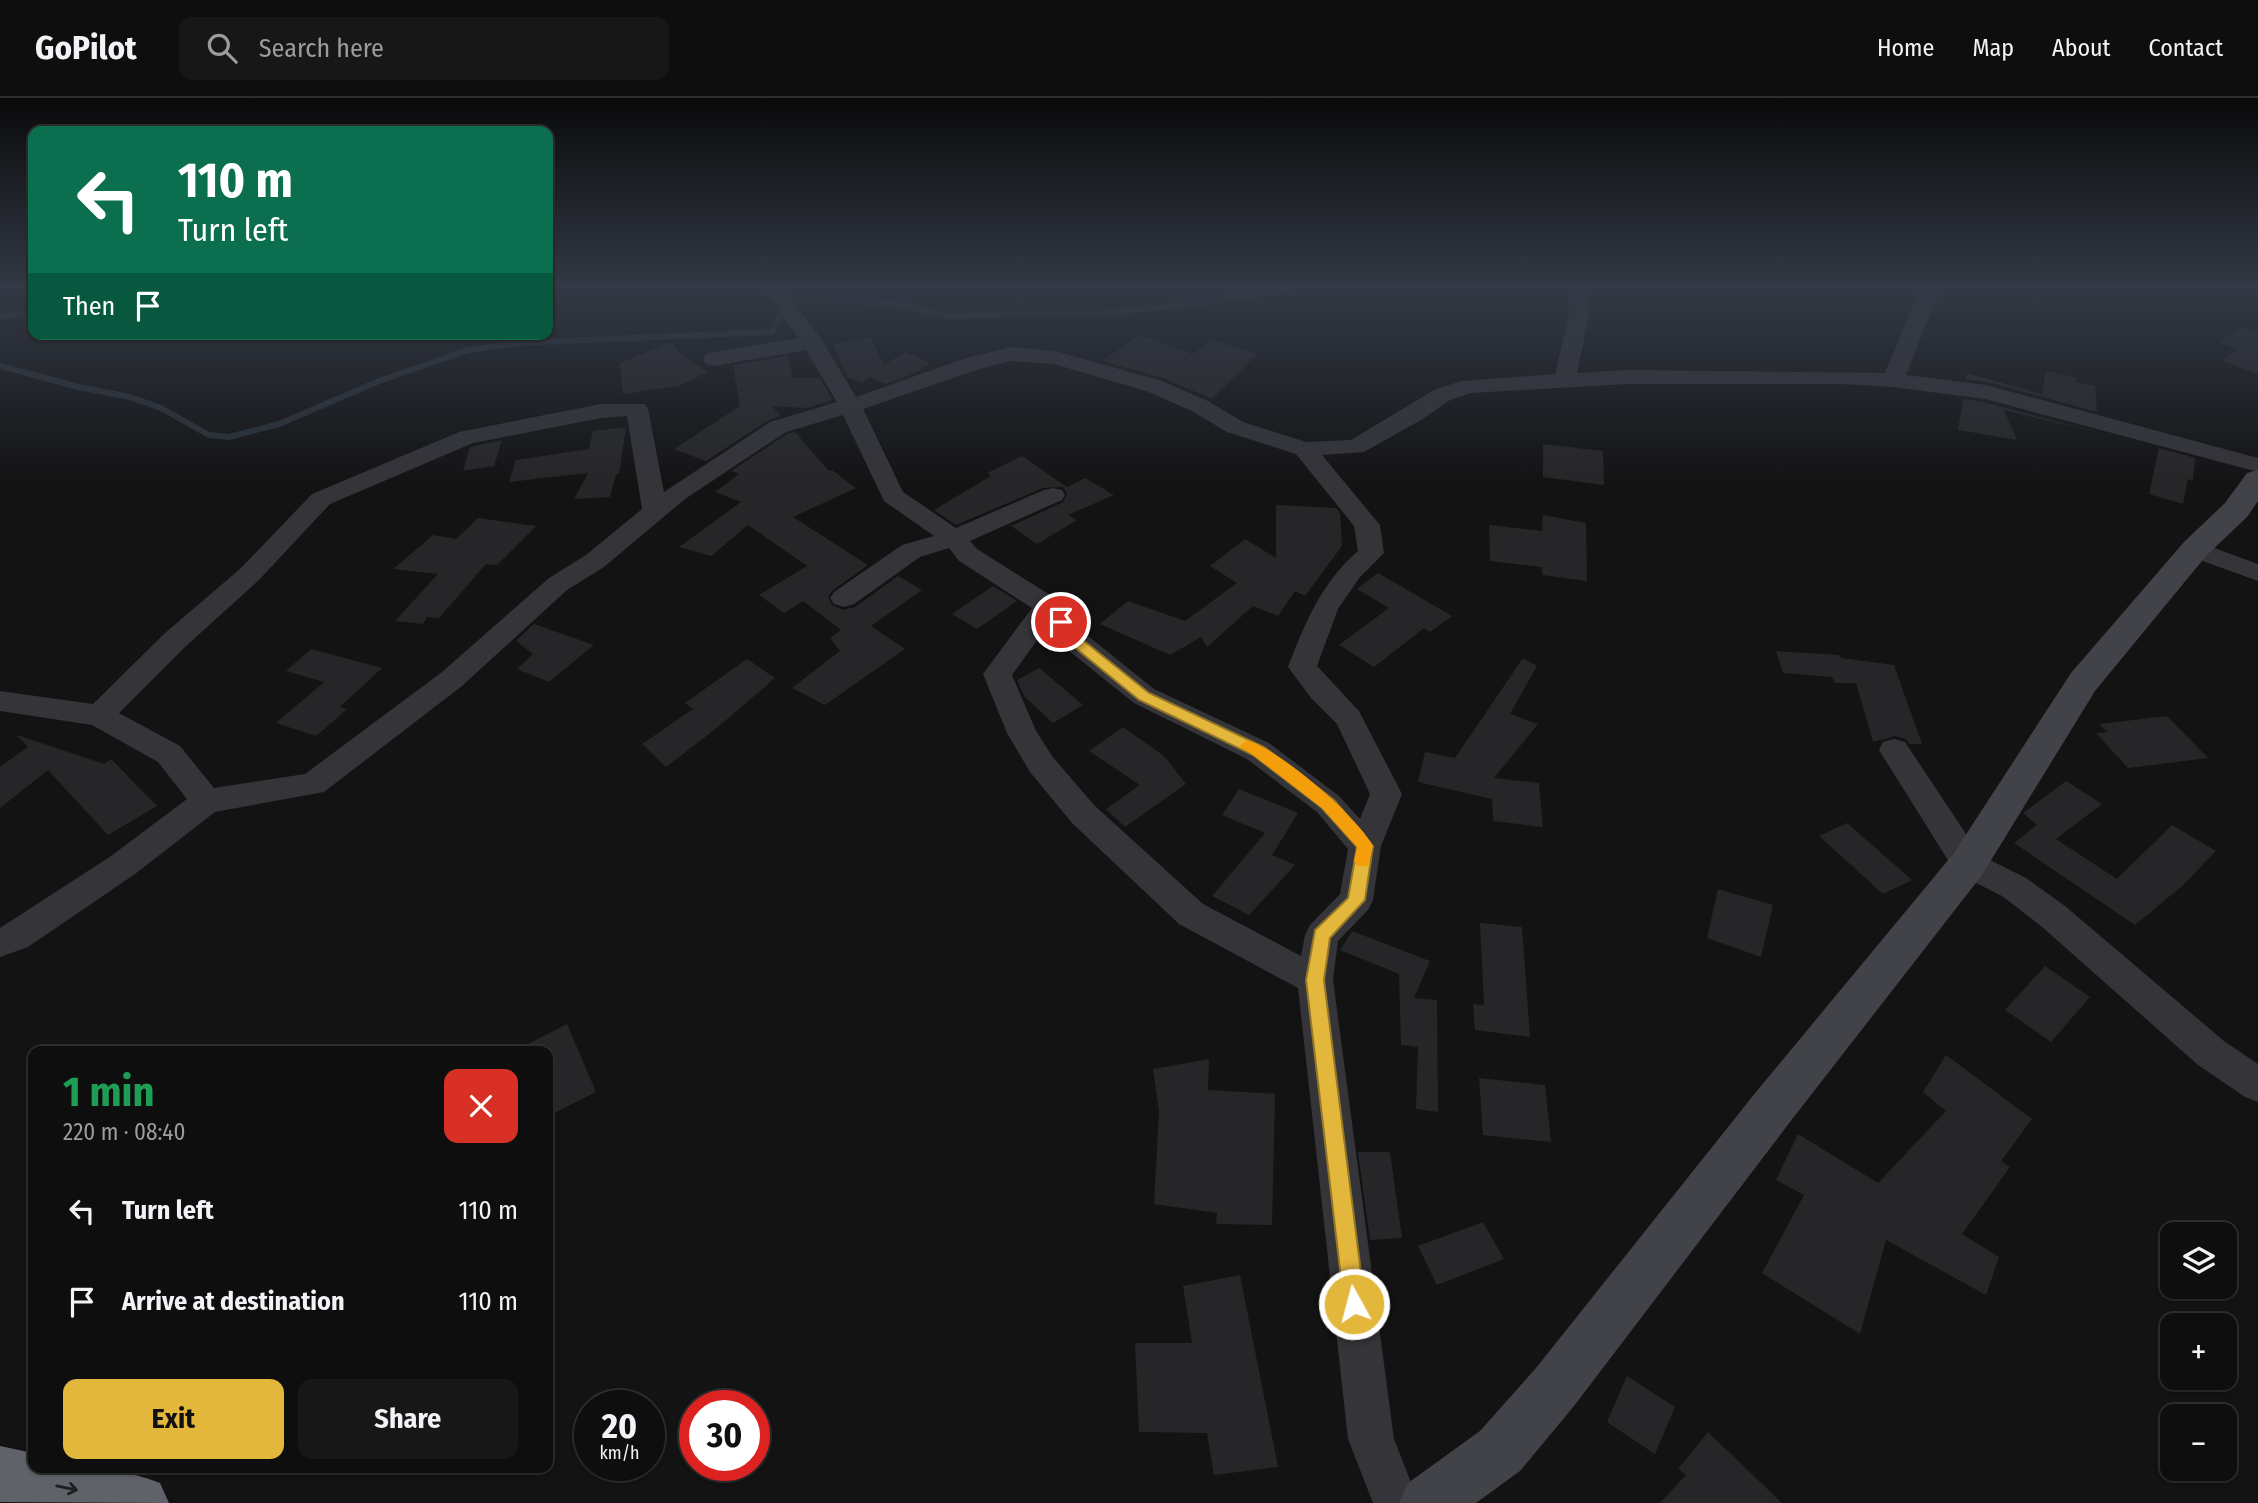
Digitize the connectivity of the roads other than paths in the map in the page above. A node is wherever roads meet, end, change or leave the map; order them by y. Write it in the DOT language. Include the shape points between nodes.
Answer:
graph roads {
  1 [pos="745,354"];
  2 [pos="819,354"];
  3 [pos="1571,354"];
  4 [pos="1904,354"];
  5 [pos="714,359"];
  6 [pos="1565,379"];
  7 [pos="1893,380"];
  8 [pos="851,407"];
  9 [pos="1304,449"];
  10 [pos="2258,465"];
  11 [pos="2258,479"];
  12 [pos="1053,495"];
  13 [pos="655,512"];
  14 [pos="954,538"];
  15 [pos="2195,549"];
  16 [pos="2258,573"];
  17 [pos="844,598"];
  18 [pos="1048,606"];
  19 [pos="0,701"];
  20 [pos="99,715"];
  21 [pos="1895,750"];
  22 [pos="207,801"];
  23 [pos="1365,846"];
  24 [pos="1968,864"];
  25 [pos="0,943"];
  26 [pos="1315,980"];
  27 [pos="2258,1085"];
  28 [pos="0,1474"];
  29 [pos="140,1503"];
  30 [pos="1396,1503"];
  31 [pos="1429,1503"];
  1 -- 5 [label="street"];
  2 -- 8 [label="street"];
  3 -- 6 [label="street"];
  4 -- 7 [label="street"];
  6 -- 7 [label="street"];
  6 -- 9 [label="street" via="1469,386 1442,395 1356,447"];
  7 -- 10 [label="street" via="1986,392"];
  8 -- 9 [label="street" via="1011,354 1055,358 1154,386 1236,427"];
  8 -- 13 [label="street" via="779,427 714,467"];
  8 -- 14 [label="street" via="893,496"];
  9 -- 23 [label="street" via="1367,526 1371,553 1351,571 1325,608 1302,667 1349,719 1386,794"];
  11 -- 15 [label="street" via="2236,510"];
  12 -- 14 [label="street"];
  13 -- 20 [label="street" via="638,409 601,411 467,437 321,499 249,575"];
  13 -- 22 [label="street" via="595,561 558,584 452,679 313,784"];
  14 -- 17 [label="street" via="911,551"];
  14 -- 18 [label="street" via="968,555"];
  15 -- 16 [label="street"];
  15 -- 24 [label="street" via="2082,682"];
  18 -- 23 [label="street" via="1073,639 1125,683 1258,751 1328,804"];
  18 -- 26 [label="street" via="997,674 1041,764 1083,814 1191,914"];
  19 -- 20 [label="street"];
  20 -- 22 [label="street" via="169,754"];
  21 -- 24 [label="street"];
  22 -- 25 [label="street" via="123,865 16,937"];
  23 -- 26 [label="street" via="1356,900 1322,935"];
  24 -- 27 [label="street" via="2014,887 2053,916 2211,1053"];
  24 -- 31 [label="street" via="1555,1387 1500,1451"];
  26 -- 30 [label="street" via="1371,1439"];
  28 -- 29 [label="highway, one-way"];
}
